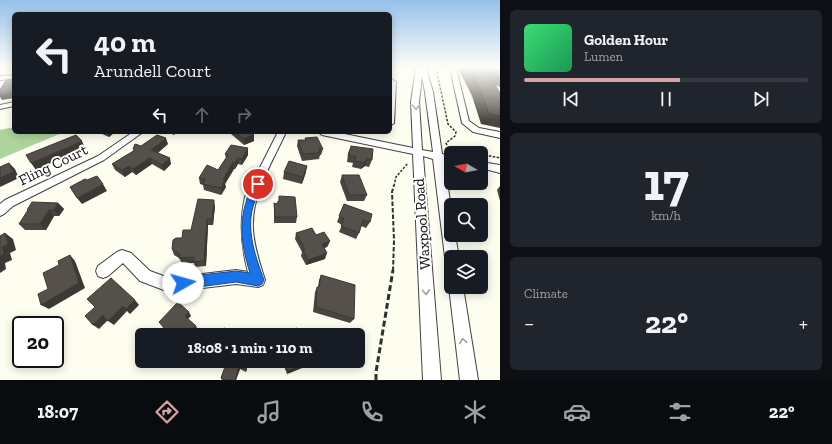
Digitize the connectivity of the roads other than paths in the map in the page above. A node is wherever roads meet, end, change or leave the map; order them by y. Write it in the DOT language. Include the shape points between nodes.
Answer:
graph roads {
  1 [pos="417,86"];
  2 [pos="428,86"];
  3 [pos="457,86"];
  4 [pos="12,105"];
  5 [pos="0,108"];
  6 [pos="136,134"];
  7 [pos="281,134"];
  8 [pos="330,134"];
  9 [pos="500,135"];
  10 [pos="413,156"];
  11 [pos="438,156"];
  12 [pos="444,157"];
  13 [pos="488,166"];
  14 [pos="500,169"];
  15 [pos="0,211"];
  16 [pos="451,250"];
  17 [pos="103,271"];
  18 [pos="457,294"];
  19 [pos="432,380"];
  20 [pos="469,380"];
  1 -- 10 [label="street, Waxpool Road, one-way"];
  2 -- 11 [label="street, Waxpool Road"];
  3 -- 9 [label="street" via="465,121 469,127"];
  4 -- 5 [label="street"];
  6 -- 15 [label="street, Fling Court" via="102,158 9,202"];
  7 -- 17 [label="street" via="251,197 247,215 246,234 258,280 236,277 169,285 145,276 122,256"];
  8 -- 10 [label="street"];
  10 -- 11 [label="street"];
  10 -- 19 [label="street, Waxpool Road, one-way"];
  11 -- 12 [label="street"];
  11 -- 16 [label="street, Waxpool Road"];
  13 -- 14 [label="street"];
  20 -- 18 [label="street, one-way"];
}
